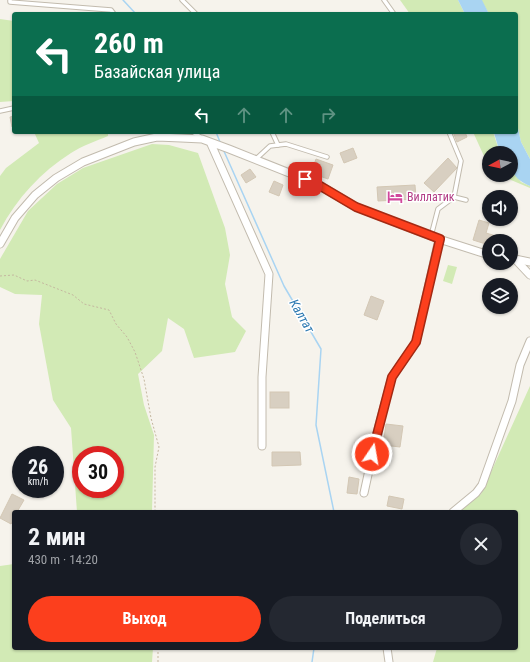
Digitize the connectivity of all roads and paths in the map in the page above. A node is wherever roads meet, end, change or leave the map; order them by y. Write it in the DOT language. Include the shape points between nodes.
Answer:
graph roads {
  1 [pos="10,0"];
  2 [pos="182,0"];
  3 [pos="384,0"];
  4 [pos="112,12"];
  5 [pos="194,12"];
  6 [pos="393,12"];
  7 [pos="12,108"];
  8 [pos="0,111"];
  9 [pos="196,134"];
  10 [pos="273,134"];
  11 [pos="450,134"];
  12 [pos="202,139"];
  13 [pos="213,144"];
  14 [pos="278,145"];
  15 [pos="327,157"];
  16 [pos="256,160"];
  17 [pos="454,197"];
  18 [pos="466,200"];
  19 [pos="431,236"];
  20 [pos="440,239"];
  21 [pos="0,244"];
  22 [pos="482,253"];
  23 [pos="518,260"];
  24 [pos="530,262"];
  25 [pos="518,264"];
  26 [pos="530,275"];
  27 [pos="0,276"];
  28 [pos="530,341"];
  29 [pos="262,446"];
  30 [pos="364,493"];
  31 [pos="155,510"];
  32 [pos="455,510"];
  33 [pos="158,650"];
  34 [pos="387,650"];
  35 [pos="158,662"];
  36 [pos="389,662"];
  1 -- 4 [label="lane"];
  2 -- 5 [label="lane"];
  3 -- 6 [label="lane"];
  7 -- 8 [label="lane"];
  9 -- 12 [label="lane"];
  10 -- 14 [label="lane"];
  11 -- 17 [label="lane" via="461,161"];
  12 -- 13 [label="street"];
  12 -- 21 [label="street" via="149,139 116,148 83,162 56,178 35,195 15,218"];
  13 -- 16 [label="street"];
  13 -- 29 [label="street" via="269,274 262,377"];
  14 -- 15 [label="lane" via="286,144"];
  14 -- 16 [label="lane" via="270,146"];
  16 -- 19 [label="street" via="317,184 356,207"];
  17 -- 18 [label="lane"];
  17 -- 19 [label="lane" via="438,210"];
  19 -- 20 [label="street"];
  20 -- 22 [label="street"];
  20 -- 30 [label="street" via="416,342 392,377"];
  23 -- 24 [label="street"];
  25 -- 26 [label="street"];
  27 -- 31 [label="path" via="14,275 27,281 35,280 73,295 84,304 109,310 127,337 143,375 150,418 159,447 155,467"];
  28 -- 32 [label="street" via="482,485"];
  33 -- 35 [label="path"];
  34 -- 36 [label="street"];
}
